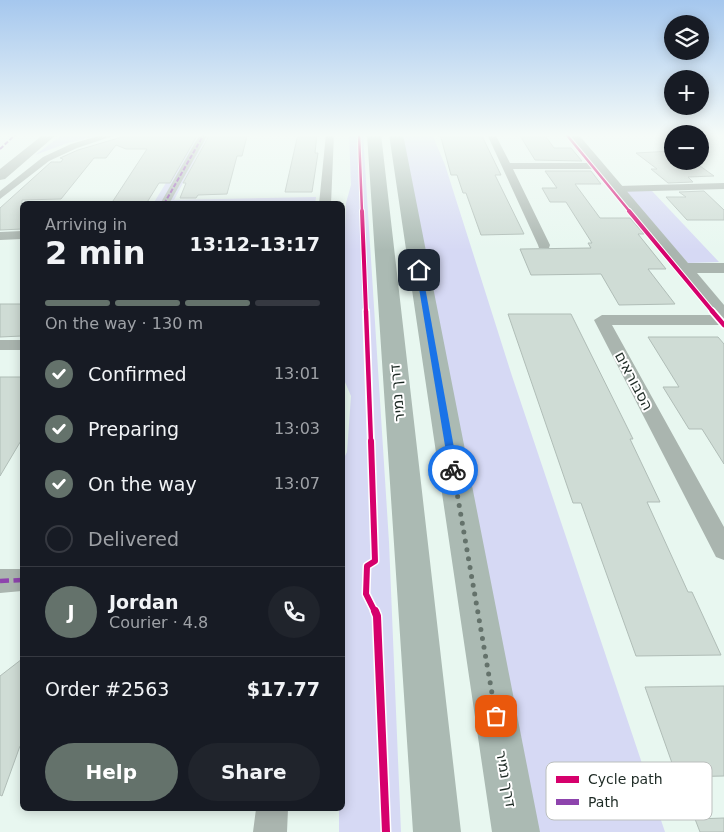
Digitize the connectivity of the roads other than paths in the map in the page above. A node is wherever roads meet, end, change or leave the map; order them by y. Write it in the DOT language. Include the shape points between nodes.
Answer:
graph roads {
  1 [pos="29,173"];
  2 [pos="182,173"];
  3 [pos="327,173"];
  4 [pos="378,173"];
  5 [pos="403,173"];
  6 [pos="508,173"];
  7 [pos="605,173"];
  8 [pos="724,186"];
  9 [pos="618,189"];
  10 [pos="0,196"];
  11 [pos="166,201"];
  12 [pos="325,201"];
  13 [pos="20,235"];
  14 [pos="0,236"];
  15 [pos="544,245"];
  16 [pos="683,268"];
  17 [pos="724,268"];
  18 [pos="724,318"];
  19 [pos="0,345"];
  20 [pos="20,345"];
  21 [pos="724,549"];
  22 [pos="20,580"];
  23 [pos="0,581"];
  24 [pos="272,811"];
  25 [pos="270,832"];
  26 [pos="437,832"];
  27 [pos="516,832"];
  1 -- 10 [label="street"];
  2 -- 11 [label="street"];
  3 -- 12 [label="street"];
  4 -- 26 [label="highway, דרך נמיר"];
  5 -- 27 [label="highway, דרך נמיר"];
  6 -- 15 [label="street"];
  7 -- 9 [label="street"];
  8 -- 9 [label="street"];
  9 -- 16 [label="street"];
  13 -- 14 [label="street"];
  16 -- 17 [label="street"];
  16 -- 18 [label="street"];
  18 -- 21 [label="street, הסבוראים" via="602,320"];
  19 -- 20 [label="street"];
  22 -- 23 [label="street"];
  24 -- 25 [label="street"];
}
